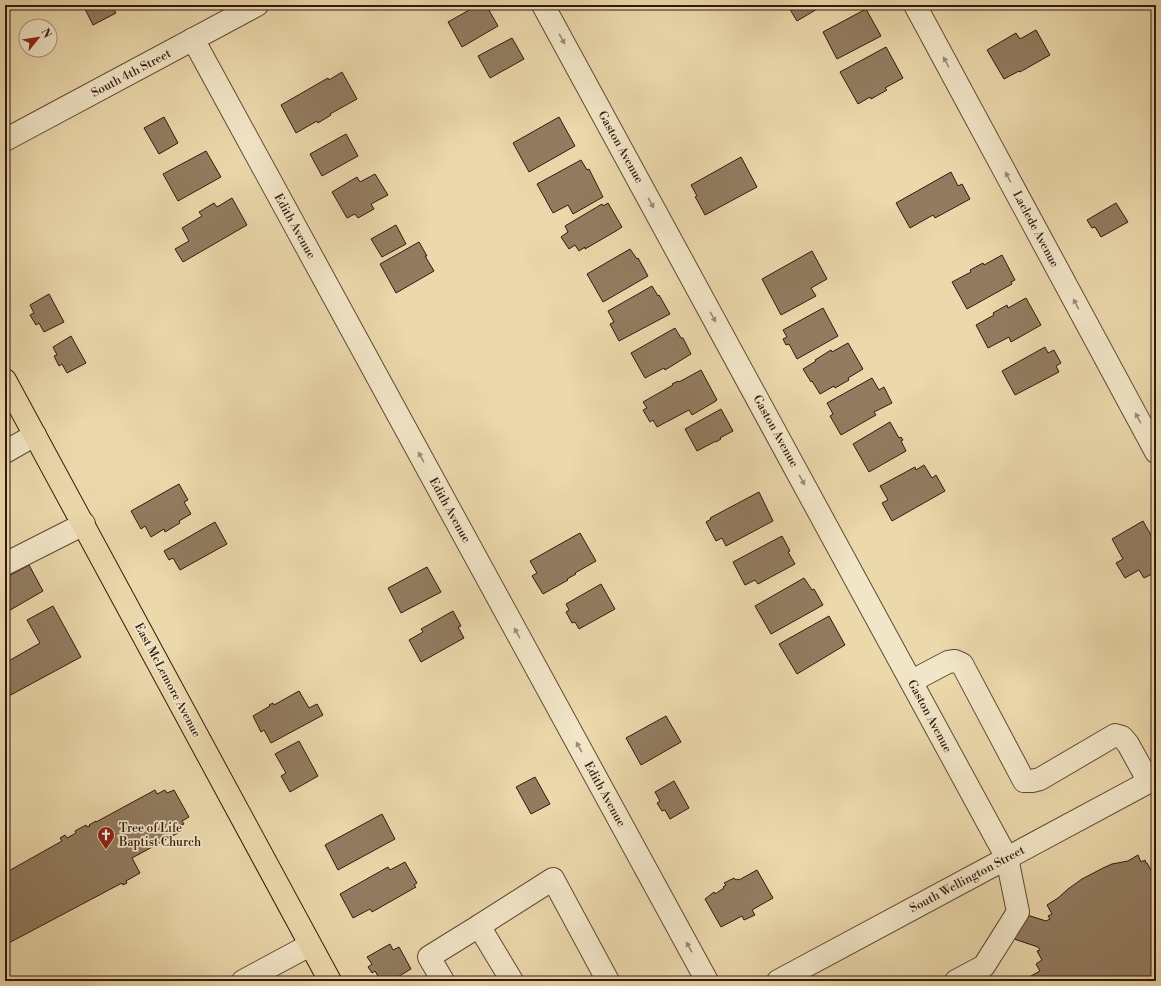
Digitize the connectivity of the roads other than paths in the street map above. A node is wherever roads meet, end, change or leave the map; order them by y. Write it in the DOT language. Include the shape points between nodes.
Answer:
graph roads {
  1 [pos="257,5"];
  2 [pos="544,5"];
  3 [pos="915,5"];
  4 [pos="193,39"];
  5 [pos="5,140"];
  6 [pos="5,380"];
  7 [pos="35,435"];
  8 [pos="5,452"];
  9 [pos="1156,452"];
  10 [pos="84,524"];
  11 [pos="5,564"];
  12 [pos="912,681"];
  13 [pos="1152,780"];
  14 [pos="1007,858"];
  15 [pos="479,926"];
  16 [pos="310,945"];
  17 [pos="801,976"];
  18 [pos="243,981"];
  19 [pos="330,981"];
  20 [pos="443,981"];
  21 [pos="512,981"];
  22 [pos="608,981"];
  23 [pos="707,981"];
  24 [pos="778,981"];
  25 [pos="956,981"];
  1 -- 4 [label="street, South 4th Street"];
  2 -- 12 [label="street, Gaston Avenue, one-way"];
  9 -- 3 [label="street, Laclede Avenue, one-way"];
  4 -- 5 [label="street, South 4th Street"];
  23 -- 4 [label="street, Edith Avenue, one-way"];
  6 -- 7 [label="main road, East McLemore Avenue"];
  7 -- 8 [label="street"];
  7 -- 10 [label="main road, East McLemore Avenue"];
  10 -- 11 [label="street"];
  10 -- 16 [label="main road, East McLemore Avenue"];
  12 -- 13 [label="street" via="948,662 962,664 1024,781 1040,779 1115,735 1122,737 1128,744"];
  12 -- 14 [label="street, Gaston Avenue"];
  13 -- 14 [label="street, South Wellington Street"];
  14 -- 17 [label="street, South Wellington Street"];
  14 -- 25 [label="street, Gaston Avenue" via="1018,912 984,966"];
  15 -- 20 [label="street" via="429,957"];
  15 -- 21 [label="street"];
  15 -- 22 [label="street" via="553,879"];
  16 -- 18 [label="street"];
  16 -- 19 [label="main road, East McLemore Avenue"];
  17 -- 24 [label="street, South Wellington Street"];
}
